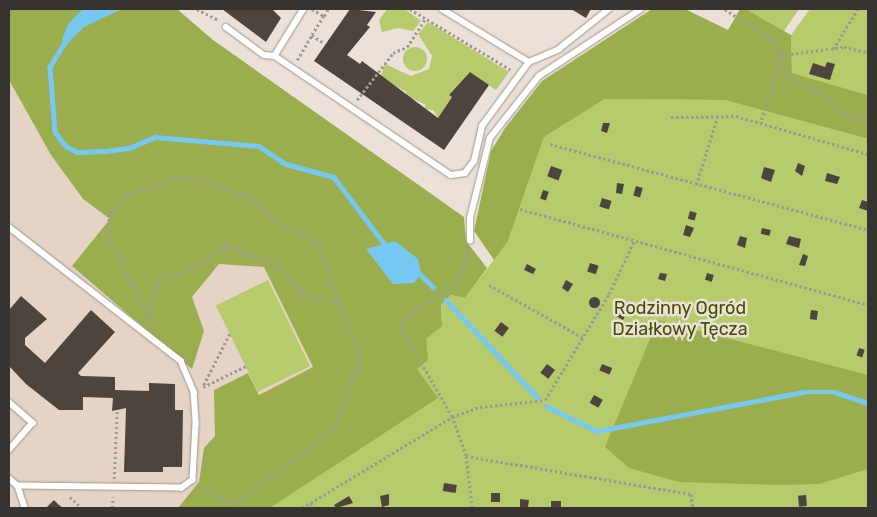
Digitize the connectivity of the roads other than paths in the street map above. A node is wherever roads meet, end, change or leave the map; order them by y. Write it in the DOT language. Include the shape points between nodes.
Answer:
graph roads {
  1 [pos="304,9"];
  2 [pos="442,9"];
  3 [pos="609,9"];
  4 [pos="641,9"];
  5 [pos="226,27"];
  6 [pos="275,56"];
  7 [pos="529,62"];
  8 [pos="9,227"];
  9 [pos="470,241"];
  10 [pos="9,402"];
  11 [pos="9,451"];
  12 [pos="9,478"];
  13 [pos="18,486"];
  14 [pos="24,508"];
  1 -- 6 [label="lane"];
  2 -- 7 [label="lane"];
  3 -- 7 [label="lane" via="559,50"];
  4 -- 9 [label="lane" via="539,76 490,138 470,218"];
  5 -- 6 [label="lane" via="264,54"];
  6 -- 7 [label="lane" via="451,175 465,173 474,162 482,126"];
  8 -- 13 [label="lane" via="181,361 194,392 193,480 182,488"];
  10 -- 11 [label="lane" via="33,423"];
  12 -- 13 [label="lane"];
  13 -- 14 [label="lane"];
}
